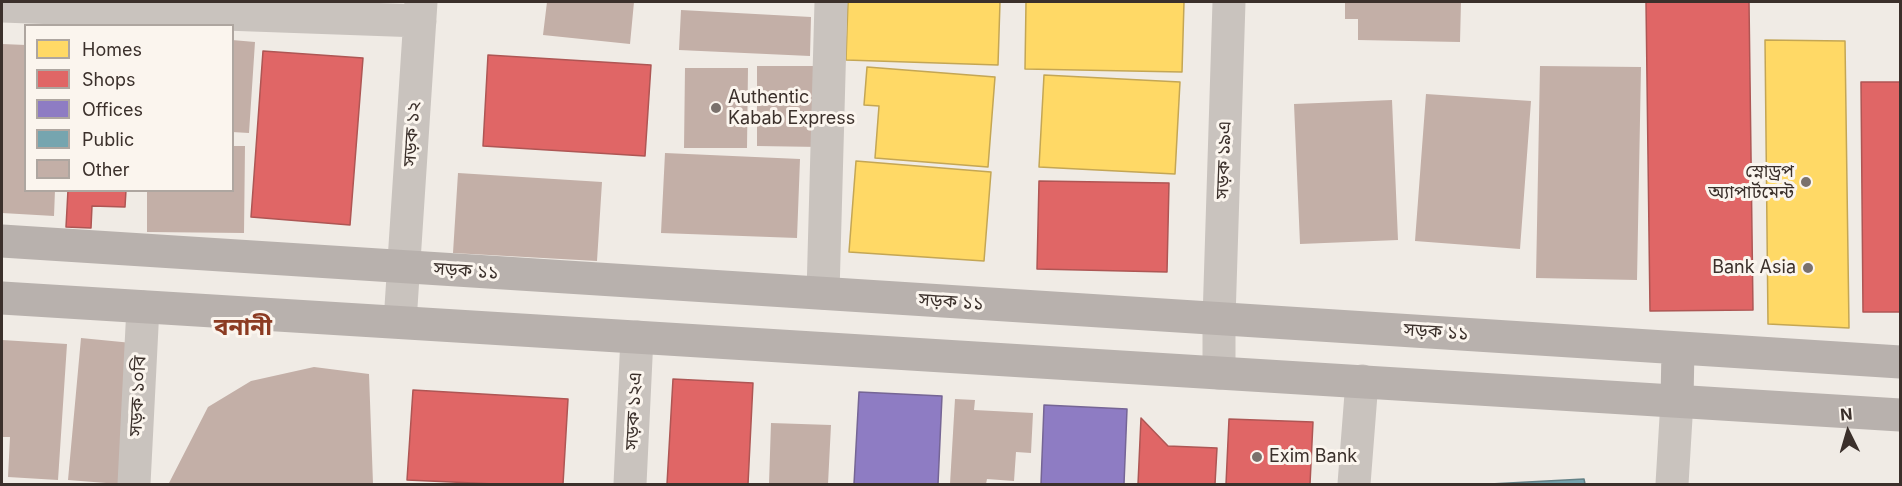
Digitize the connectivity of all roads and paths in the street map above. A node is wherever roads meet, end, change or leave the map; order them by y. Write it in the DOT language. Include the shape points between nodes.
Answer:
graph roads {
  1 [pos="831,2"];
  2 [pos="1229,2"];
  3 [pos="2,6"];
  4 [pos="421,11"];
  5 [pos="2,241"];
  6 [pos="404,267"];
  7 [pos="823,293"];
  8 [pos="2,298"];
  9 [pos="143,307"];
  10 [pos="1219,319"];
  11 [pos="400,322"];
  12 [pos="637,337"];
  13 [pos="1678,348"];
  14 [pos="1900,362"];
  15 [pos="1219,373"];
  16 [pos="1362,381"];
  17 [pos="1677,401"];
  18 [pos="1900,415"];
  19 [pos="134,484"];
  20 [pos="630,484"];
  21 [pos="1354,484"];
  22 [pos="1672,484"];
  1 -- 7 [label="street"];
  2 -- 10 [label="street, সড়ক ১৯এ"];
  3 -- 4 [label="street"];
  4 -- 6 [label="street, সড়ক ১২"];
  5 -- 6 [label="main road, সড়ক ১১"];
  6 -- 7 [label="main road, সড়ক ১১"];
  6 -- 11 [label="street, সড়ক ১২"];
  7 -- 10 [label="main road, সড়ক ১১"];
  8 -- 9 [label="main road"];
  9 -- 11 [label="main road"];
  9 -- 19 [label="street, সড়ক ১০বি"];
  10 -- 13 [label="main road, সড়ক ১১"];
  10 -- 15 [label="street, সড়ক ১৯এ"];
  11 -- 12 [label="main road"];
  12 -- 15 [label="main road"];
  12 -- 20 [label="street, সড়ক ১২এ"];
  13 -- 14 [label="main road, সড়ক ১১"];
  13 -- 17 [label="main road"];
  15 -- 16 [label="main road"];
  16 -- 17 [label="main road"];
  16 -- 21 [label="street"];
  17 -- 18 [label="main road"];
  17 -- 22 [label="street"];
}
